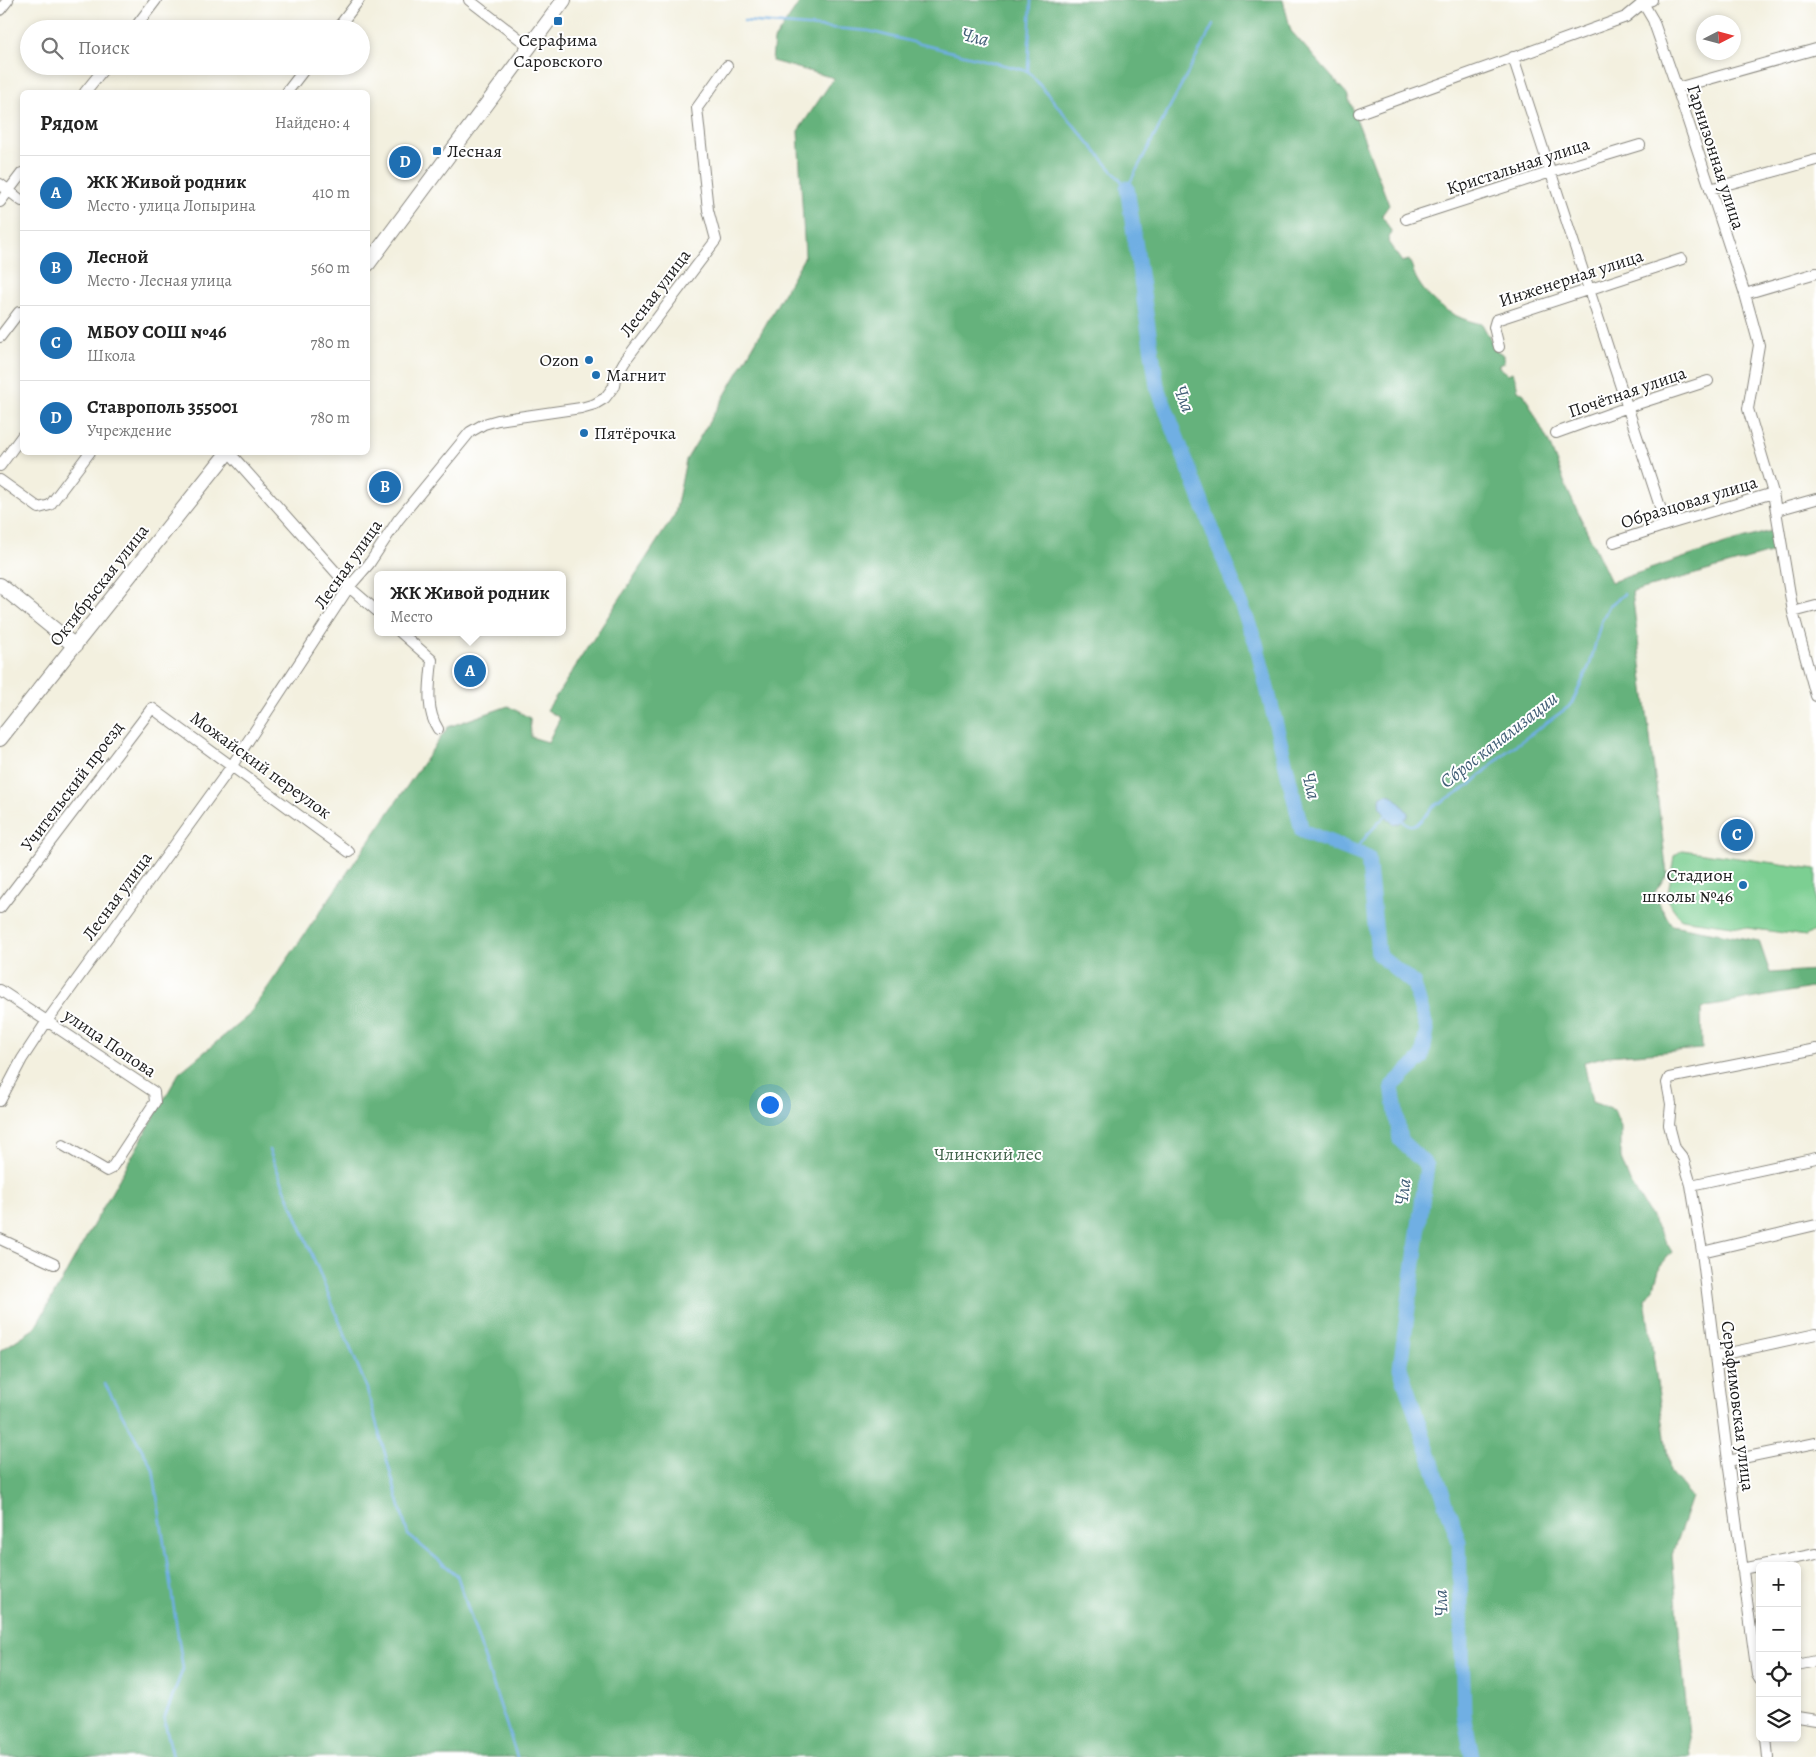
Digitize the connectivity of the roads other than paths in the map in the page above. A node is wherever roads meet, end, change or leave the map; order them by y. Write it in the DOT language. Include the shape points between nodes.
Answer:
graph roads {
  1 [pos="8,0"];
  2 [pos="156,0"];
  3 [pos="359,0"];
  4 [pos="469,0"];
  5 [pos="564,0"];
  6 [pos="1645,1"];
  7 [pos="0,10"];
  8 [pos="141,20"];
  9 [pos="344,20"];
  10 [pos="530,47"];
  11 [pos="1816,49"];
  12 [pos="1513,57"];
  13 [pos="727,66"];
  14 [pos="99,75"];
  15 [pos="300,75"];
  16 [pos="1677,88"];
  17 [pos="87,90"];
  18 [pos="289,90"];
  19 [pos="1359,113"];
  20 [pos="1640,145"];
  21 [pos="1816,160"];
  22 [pos="1551,172"];
  23 [pos="20,176"];
  24 [pos="0,184"];
  25 [pos="1710,189"];
  26 [pos="9,191"];
  27 [pos="20,199"];
  28 [pos="0,202"];
  29 [pos="1406,219"];
  30 [pos="1682,259"];
  31 [pos="370,261"];
  32 [pos="1816,273"];
  33 [pos="1589,288"];
  34 [pos="1745,294"];
  35 [pos="20,312"];
  36 [pos="0,337"];
  37 [pos="1499,347"];
  38 [pos="1708,381"];
  39 [pos="1628,407"];
  40 [pos="1556,433"];
  41 [pos="20,439"];
  42 [pos="88,455"];
  43 [pos="226,455"];
  44 [pos="231,455"];
  45 [pos="0,466"];
  46 [pos="0,480"];
  47 [pos="1773,493"];
  48 [pos="1816,499"];
  49 [pos="1777,510"];
  50 [pos="1666,525"];
  51 [pos="1614,542"];
  52 [pos="0,585"];
  53 [pos="350,588"];
  54 [pos="1816,606"];
  55 [pos="374,609"];
  56 [pos="1793,612"];
  57 [pos="405,636"];
  58 [pos="75,646"];
  59 [pos="1816,696"];
  60 [pos="152,708"];
  61 [pos="438,729"];
  62 [pos="0,739"];
  63 [pos="231,767"];
  64 [pos="349,852"];
  65 [pos="0,908"];
  66 [pos="0,990"];
  67 [pos="47,1020"];
  68 [pos="1816,1049"];
  69 [pos="0,1101"];
  70 [pos="63,1145"];
  71 [pos="1816,1158"];
  72 [pos="1691,1185"];
  73 [pos="1816,1225"];
  74 [pos="0,1239"];
  75 [pos="1702,1252"];
  76 [pos="54,1264"];
  77 [pos="1816,1334"];
  78 [pos="1716,1356"];
  79 [pos="1816,1443"];
  80 [pos="1728,1461"];
  81 [pos="1816,1554"];
  82 [pos="1742,1569"];
  83 [pos="1756,1656"];
  84 [pos="1816,1661"];
  85 [pos="1801,1664"];
  86 [pos="1801,1717"];
  87 [pos="1816,1720"];
  88 [pos="1766,1742"];
  89 [pos="1768,1757"];
  1 -- 7 [label="street"];
  2 -- 8 [label="street"];
  3 -- 9 [label="street"];
  4 -- 10 [label="street"];
  5 -- 10 [label="main road"];
  6 -- 12 [label="street" via="1626,17"];
  6 -- 16 [label="street, Гарнизонная улица"];
  10 -- 31 [label="main road"];
  11 -- 16 [label="street"];
  12 -- 19 [label="street"];
  12 -- 22 [label="street"];
  13 -- 53 [label="street, Лесная улица" via="697,108 708,210 716,240 624,362 614,386 605,398 595,404 498,420 470,432 398,520"];
  14 -- 17 [label="street"];
  15 -- 18 [label="street"];
  16 -- 25 [label="street, Гарнизонная улица"];
  20 -- 22 [label="street, Кристальная улица"];
  21 -- 25 [label="street"];
  22 -- 29 [label="street, Кристальная улица"];
  22 -- 33 [label="street"];
  23 -- 26 [label="street"];
  24 -- 26 [label="street"];
  25 -- 34 [label="street, Гарнизонная улица"];
  26 -- 27 [label="street"];
  26 -- 28 [label="street"];
  30 -- 33 [label="street, Инженерная улица"];
  32 -- 34 [label="street"];
  33 -- 37 [label="street, Инженерная улица" via="1496,320 1494,327"];
  33 -- 39 [label="street"];
  34 -- 47 [label="street, Гарнизонная улица" via="1758,345 1748,409"];
  35 -- 36 [label="street"];
  38 -- 39 [label="street, Почётная улица"];
  39 -- 40 [label="street, Почётная улица"];
  39 -- 50 [label="street"];
  41 -- 45 [label="street"];
  42 -- 46 [label="street" via="50,505 39,508"];
  43 -- 58 [label="main road, Октябрьская улица"];
  44 -- 53 [label="street"];
  47 -- 49 [label="street, Гарнизонная улица"];
  47 -- 50 [label="street, Образцовая улица"];
  48 -- 49 [label="street"];
  49 -- 56 [label="street, Гарнизонная улица"];
  50 -- 51 [label="street, Образцовая улица"];
  52 -- 58 [label="main road"];
  53 -- 55 [label="street"];
  53 -- 63 [label="street, Лесная улица"];
  54 -- 56 [label="street"];
  56 -- 59 [label="street, Гарнизонная улица"];
  57 -- 61 [label="street" via="432,660 430,703 432,720"];
  58 -- 62 [label="main road, Октябрьская улица"];
  60 -- 63 [label="street, Можайский переулок"];
  60 -- 65 [label="street, Учительский проезд"];
  63 -- 64 [label="street, Можайский переулок"];
  63 -- 67 [label="street, Лесная улица"];
  66 -- 67 [label="street, улица Попова"];
  67 -- 69 [label="street, Лесная улица"];
  67 -- 70 [label="street, улица Попова" via="154,1092 156,1102 107,1171"];
  68 -- 72 [label="street, Серафимовская улица" via="1669,1078 1669,1125"];
  71 -- 72 [label="street"];
  72 -- 75 [label="street, Серафимовская улица"];
  73 -- 75 [label="street"];
  74 -- 76 [label="street"];
  75 -- 78 [label="street, Серафимовская улица"];
  77 -- 78 [label="street"];
  78 -- 80 [label="street, Серафимовская улица"];
  79 -- 80 [label="street"];
  80 -- 82 [label="street, Серафимовская улица"];
  81 -- 82 [label="street"];
  82 -- 83 [label="street, Серафимовская улица"];
  84 -- 85 [label="street"];
  86 -- 87 [label="street"];
  88 -- 89 [label="street"];
}
